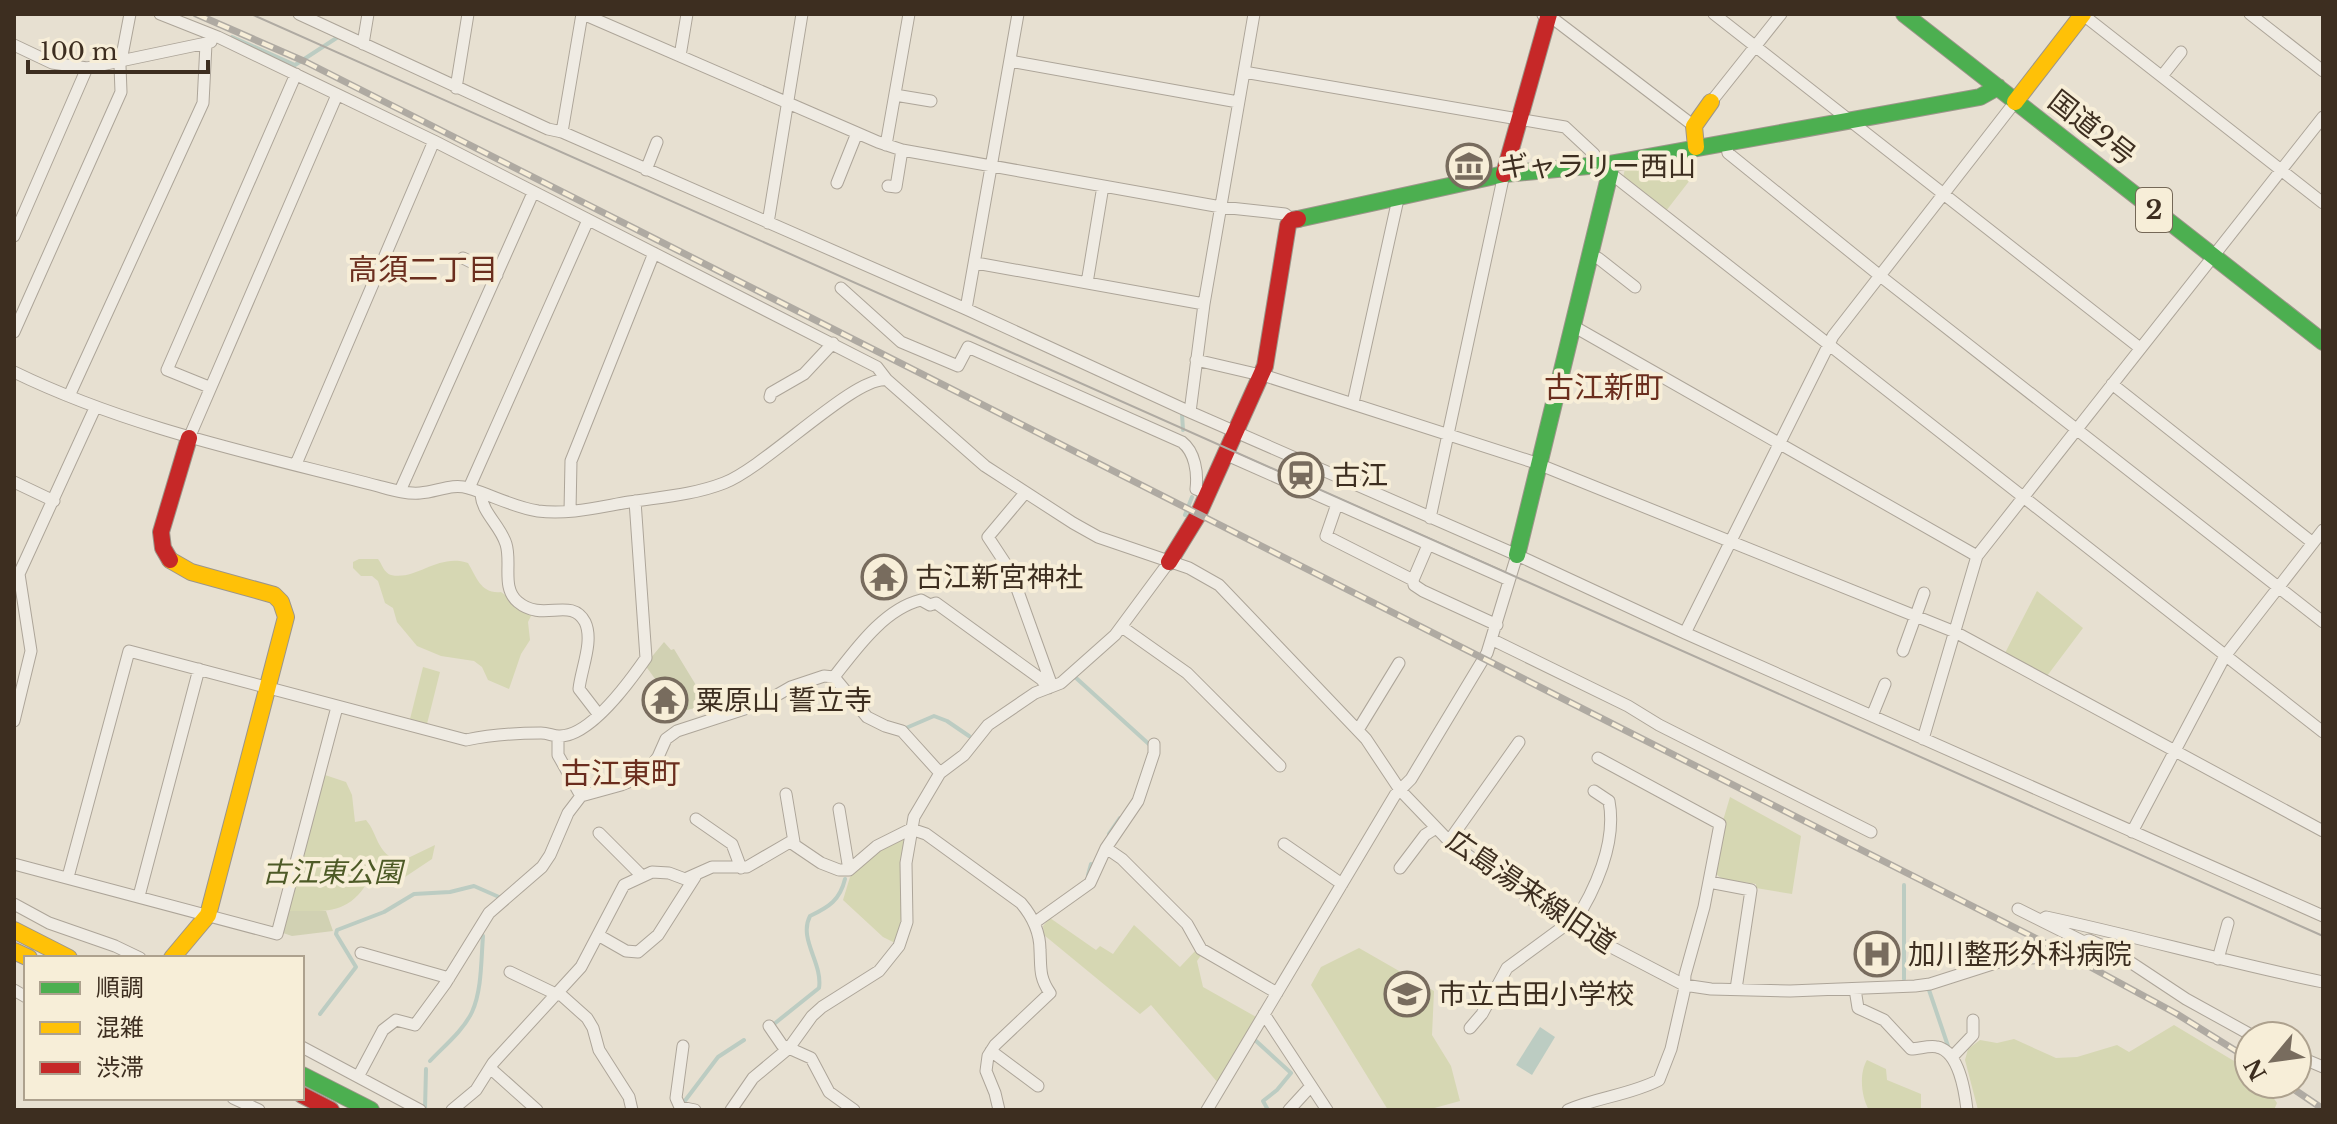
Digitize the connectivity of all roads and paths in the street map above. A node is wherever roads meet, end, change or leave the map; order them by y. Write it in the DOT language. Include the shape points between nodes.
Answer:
graph roads {
  1 [pos="130,14"];
  2 [pos="160,14"];
  3 [pos="299,14"];
  4 [pos="368,14"];
  5 [pos="468,14"];
  6 [pos="582,14"];
  7 [pos="687,14"];
  8 [pos="802,14"];
  9 [pos="909,14"];
  10 [pos="1018,14"];
  11 [pos="1254,14"];
  12 [pos="1714,14"];
  13 [pos="1781,14"];
  14 [pos="1904,14"];
  15 [pos="2082,14"];
  16 [pos="2250,14"];
  17 [pos="1546,15"];
  18 [pos="218,37"];
  19 [pos="206,44"];
  20 [pos="363,44"];
  21 [pos="14,45"];
  22 [pos="1756,46"];
  23 [pos="2181,52"];
  24 [pos="680,56"];
  25 [pos="121,60"];
  26 [pos="1010,61"];
  27 [pos="87,68"];
  28 [pos="2323,71"];
  29 [pos="1244,72"];
  30 [pos="296,74"];
  31 [pos="2162,76"];
  32 [pos="1998,87"];
  33 [pos="456,88"];
  34 [pos="337,95"];
  35 [pos="895,95"];
  36 [pos="931,101"];
  37 [pos="787,102"];
  38 [pos="1238,102"];
  39 [pos="1711,102"];
  40 [pos="2015,102"];
  41 [pos="2323,117"];
  42 [pos="1519,119"];
  43 [pos="1850,120"];
  44 [pos="1694,126"];
  45 [pos="562,132"];
  46 [pos="857,133"];
  47 [pos="434,141"];
  48 [pos="657,142"];
  49 [pos="1726,142"];
  50 [pos="886,145"];
  51 [pos="1696,147"];
  52 [pos="902,150"];
  53 [pos="992,167"];
  54 [pos="1605,167"];
  55 [pos="2281,169"];
  56 [pos="646,170"];
  57 [pos="1504,174"];
  58 [pos="837,183"];
  59 [pos="888,186"];
  60 [pos="1103,186"];
  61 [pos="533,193"];
  62 [pos="1944,194"];
  63 [pos="1398,199"];
  64 [pos="2323,203"];
  65 [pos="1221,207"];
  66 [pos="588,220"];
  67 [pos="1292,220"];
  68 [pos="768,223"];
  69 [pos="14,236"];
  70 [pos="654,253"];
  71 [pos="1590,256"];
  72 [pos="2213,256"];
  73 [pos="463,258"];
  74 [pos="976,263"];
  75 [pos="497,275"];
  76 [pos="1879,275"];
  77 [pos="1087,283"];
  78 [pos="1635,287"];
  79 [pos="841,288"];
  80 [pos="1204,304"];
  81 [pos="966,309"];
  82 [pos="1573,326"];
  83 [pos="14,332"];
  84 [pos="2323,342"];
  85 [pos="833,343"];
  86 [pos="1827,345"];
  87 [pos="2140,348"];
  88 [pos="1196,360"];
  89 [pos="14,372"];
  90 [pos="1262,375"];
  91 [pos="887,380"];
  92 [pos="2112,384"];
  93 [pos="209,387"];
  94 [pos="69,396"];
  95 [pos="770,397"];
  96 [pos="1353,403"];
  97 [pos="95,408"];
  98 [pos="1190,412"];
  99 [pos="2077,428"];
  100 [pos="1238,432"];
  101 [pos="1448,435"];
  102 [pos="189,438"];
  103 [pos="1778,443"];
  104 [pos="1227,455"];
  105 [pos="296,464"];
  106 [pos="1539,464"];
  107 [pos="14,482"];
  108 [pos="469,488"];
  109 [pos="400,491"];
  110 [pos="1025,493"];
  111 [pos="1208,494"];
  112 [pos="481,495"];
  113 [pos="2023,498"];
  114 [pos="54,501"];
  115 [pos="635,501"];
  116 [pos="1337,504"];
  117 [pos="570,511"];
  118 [pos="1430,518"];
  119 [pos="2323,530"];
  120 [pos="1729,541"];
  121 [pos="2313,543"];
  122 [pos="1428,545"];
  123 [pos="1517,555"];
  124 [pos="1977,556"];
  125 [pos="1169,562"];
  126 [pos="18,566"];
  127 [pos="1413,580"];
  128 [pos="1509,580"];
  129 [pos="2278,587"];
  130 [pos="1924,593"];
  131 [pos="1915,616"];
  132 [pos="2323,622"];
  133 [pos="1497,625"];
  134 [pos="1122,627"];
  135 [pos="1955,632"];
  136 [pos="1685,633"];
  137 [pos="1493,640"];
  138 [pos="1903,651"];
  139 [pos="2225,656"];
  140 [pos="14,660"];
  141 [pos="1399,663"];
  142 [pos="28,667"];
  143 [pos="199,669"];
  144 [pos="834,677"];
  145 [pos="1885,684"];
  146 [pos="1051,687"];
  147 [pos="268,688"];
  148 [pos="337,707"];
  149 [pos="599,715"];
  150 [pos="1872,716"];
  151 [pos="14,721"];
  152 [pos="1358,730"];
  153 [pos="2323,732"];
  154 [pos="558,736"];
  155 [pos="1923,739"];
  156 [pos="1519,742"];
  157 [pos="1154,744"];
  158 [pos="2174,751"];
  159 [pos="1598,758"];
  160 [pos="1280,766"];
  161 [pos="940,773"];
  162 [pos="1400,790"];
  163 [pos="1594,791"];
  164 [pos="786,794"];
  165 [pos="581,796"];
  166 [pos="839,809"];
  167 [pos="696,819"];
  168 [pos="1436,828"];
  169 [pos="911,829"];
  170 [pos="2323,831"];
  171 [pos="1871,832"];
  172 [pos="2132,832"];
  173 [pos="599,833"];
  174 [pos="1449,841"];
  175 [pos="794,842"];
  176 [pos="1284,844"];
  177 [pos="1106,848"];
  178 [pos="14,864"];
  179 [pos="741,868"];
  180 [pos="1400,868"];
  181 [pos="849,870"];
  182 [pos="642,876"];
  183 [pos="68,877"];
  184 [pos="695,877"];
  185 [pos="1709,882"];
  186 [pos="1342,884"];
  187 [pos="139,896"];
  188 [pos="14,904"];
  189 [pos="2018,909"];
  190 [pos="208,915"];
  191 [pos="2323,916"];
  192 [pos="2041,920"];
  193 [pos="1034,923"];
  194 [pos="2228,923"];
  195 [pos="1570,925"];
  196 [pos="14,930"];
  197 [pos="598,935"];
  198 [pos="2082,941"];
  199 [pos="361,953"];
  200 [pos="65,956"];
  201 [pos="136,956"];
  202 [pos="174,956"];
  203 [pos="2218,959"];
  204 [pos="510,972"];
  205 [pos="449,978"];
  206 [pos="2323,982"];
  207 [pos="1684,985"];
  208 [pos="1736,989"];
  209 [pos="1855,989"];
  210 [pos="1277,993"];
  211 [pos="559,994"];
  212 [pos="1264,1014"];
  213 [pos="1973,1020"];
  214 [pos="2233,1025"];
  215 [pos="769,1026"];
  216 [pos="1470,1028"];
  217 [pos="683,1046"];
  218 [pos="304,1048"];
  219 [pos="789,1048"];
  220 [pos="991,1051"];
  221 [pos="1952,1057"];
  222 [pos="490,1068"];
  223 [pos="304,1076"];
  224 [pos="358,1077"];
  225 [pos="1038,1086"];
  226 [pos="1311,1086"];
  227 [pos="304,1096"];
  228 [pos="237,1100"];
  229 [pos="1586,1107"];
  230 [pos="1207,1109"];
  231 [pos="259,1110"];
  232 [pos="331,1110"];
  233 [pos="371,1110"];
  234 [pos="420,1110"];
  235 [pos="452,1110"];
  236 [pos="537,1110"];
  237 [pos="632,1110"];
  238 [pos="695,1110"];
  239 [pos="731,1110"];
  240 [pos="854,1110"];
  241 [pos="999,1110"];
  242 [pos="1289,1110"];
  243 [pos="1327,1110"];
  244 [pos="1568,1110"];
  245 [pos="1967,1110"];
  1 -- 25 [label="street"];
  2 -- 18 [label="street, 広島湯来線旧道"];
  3 -- 20 [label="street"];
  4 -- 20 [label="street"];
  5 -- 33 [label="street"];
  6 -- 24 [label="street"];
  6 -- 45 [label="street"];
  7 -- 24 [label="street"];
  8 -- 37 [label="street"];
  9 -- 35 [label="street"];
  10 -- 26 [label="street"];
  11 -- 29 [label="street"];
  12 -- 22 [label="street"];
  13 -- 22 [label="street"];
  14 -- 32 [label="main road, 国道2号 / 2"];
  15 -- 31 [label="street"];
  15 -- 40 [label="main road"];
  16 -- 28 [label="street"];
  17 -- 42 [label="main road"];
  17 -- 44 [label="street"];
  18 -- 19 [label="street"];
  18 -- 30 [label="street, 広島湯来線旧道"];
  19 -- 25 [label="street"];
  19 -- 94 [label="street" via="203,103"];
  20 -- 33 [label="street"];
  21 -- 27 [label="street" via="52,63"];
  22 -- 39 [label="street"];
  22 -- 43 [label="street"];
  23 -- 31 [label="street"];
  24 -- 37 [label="street"];
  25 -- 27 [label="street"];
  25 -- 83 [label="street" via="121,92"];
  26 -- 38 [label="street"];
  26 -- 53 [label="street"];
  27 -- 69 [label="street"];
  29 -- 38 [label="street"];
  29 -- 42 [label="street"];
  30 -- 34 [label="street, 広島湯来線旧道"];
  30 -- 93 [label="street" via="167,370"];
  31 -- 55 [label="street"];
  32 -- 40 [label="main road, 国道2号 / 2"];
  32 -- 43 [label="main road" via="1980,97"];
  33 -- 45 [label="street"];
  34 -- 47 [label="street, 広島湯来線旧道"];
  34 -- 93 [label="street"];
  35 -- 36 [label="street"];
  35 -- 50 [label="street"];
  37 -- 46 [label="street"];
  37 -- 68 [label="street"];
  38 -- 65 [label="street"];
  39 -- 44 [label="main road"];
  40 -- 62 [label="street"];
  40 -- 72 [label="main road, 国道2号 / 2"];
  41 -- 55 [label="street"];
  42 -- 54 [label="street" via="1565,127"];
  42 -- 57 [label="main road"];
  43 -- 49 [label="main road"];
  43 -- 62 [label="street"];
  44 -- 51 [label="main road"];
  45 -- 56 [label="street"];
  46 -- 50 [label="street"];
  46 -- 58 [label="street"];
  47 -- 61 [label="street, 広島湯来線旧道"];
  47 -- 105 [label="street"];
  48 -- 56 [label="street"];
  49 -- 51 [label="main road"];
  49 -- 76 [label="street" via="1728,153"];
  50 -- 52 [label="street"];
  51 -- 54 [label="main road"];
  52 -- 53 [label="street"];
  52 -- 59 [label="street" via="896,187"];
  53 -- 60 [label="street"];
  53 -- 74 [label="street"];
  54 -- 57 [label="main road"];
  54 -- 71 [label="main road"];
  54 -- 86 [label="street"];
  55 -- 64 [label="street"];
  55 -- 72 [label="street"];
  56 -- 68 [label="street"];
  57 -- 63 [label="main road"];
  57 -- 101 [label="street"];
  60 -- 65 [label="street"];
  60 -- 77 [label="street"];
  61 -- 66 [label="street, 広島湯来線旧道"];
  61 -- 75 [label="street"];
  62 -- 76 [label="street"];
  62 -- 87 [label="street"];
  63 -- 67 [label="main road"];
  63 -- 96 [label="street"];
  65 -- 67 [label="street" via="1285,214"];
  65 -- 80 [label="street"];
  66 -- 70 [label="street, 広島湯来線旧道"];
  66 -- 108 [label="street"];
  67 -- 90 [label="main road"];
  68 -- 81 [label="street"];
  70 -- 85 [label="street, 広島湯来線旧道"];
  70 -- 117 [label="street" via="571,461"];
  71 -- 78 [label="street"];
  71 -- 82 [label="main road"];
  72 -- 84 [label="main road, 国道2号 / 2"];
  72 -- 87 [label="street"];
  73 -- 75 [label="street"];
  74 -- 77 [label="street"];
  74 -- 81 [label="street"];
  75 -- 109 [label="street"];
  76 -- 86 [label="street"];
  76 -- 99 [label="street"];
  77 -- 80 [label="street"];
  79 -- 111 [label="street" via="916,350 958,366 968,347 1182,442 1194,458 1196,489"];
  80 -- 88 [label="street"];
  81 -- 98 [label="street"];
  82 -- 103 [label="street"];
  82 -- 106 [label="main road"];
  85 -- 91 [label="street, 広島湯来線旧道" via="877,367"];
  85 -- 95 [label="street" via="804,374"];
  86 -- 103 [label="street"];
  86 -- 113 [label="street"];
  87 -- 92 [label="street"];
  88 -- 90 [label="street"];
  88 -- 98 [label="street"];
  89 -- 94 [label="street"];
  90 -- 96 [label="street"];
  90 -- 100 [label="main road"];
  91 -- 110 [label="street, 広島湯来線旧道" via="985,466"];
  91 -- 115 [label="street" via="849,393 737,478 680,496"];
  92 -- 99 [label="street"];
  92 -- 121 [label="street"];
  93 -- 102 [label="street"];
  94 -- 97 [label="street"];
  96 -- 101 [label="street"];
  97 -- 102 [label="street"];
  97 -- 114 [label="street"];
  98 -- 100 [label="street"];
  99 -- 113 [label="street"];
  99 -- 129 [label="street"];
  100 -- 104 [label="main road"];
  100 -- 118 [label="street"];
  101 -- 106 [label="street"];
  101 -- 118 [label="street"];
  102 -- 105 [label="street"];
  102 -- 147 [label="main road" via="161,532 164,553 181,568 262,590 281,602 285,624"];
  103 -- 120 [label="street"];
  103 -- 124 [label="street"];
  104 -- 111 [label="main road"];
  104 -- 116 [label="street"];
  105 -- 109 [label="street"];
  106 -- 120 [label="street"];
  106 -- 123 [label="main road"];
  107 -- 114 [label="street"];
  108 -- 109 [label="street"];
  108 -- 112 [label="street"];
  110 -- 125 [label="street, 広島湯来線旧道" via="1098,537"];
  110 -- 146 [label="street" via="988,537 1011,572"];
  111 -- 125 [label="main road"];
  112 -- 117 [label="street" via="538,511"];
  112 -- 149 [label="street" via="482,506 506,544 508,589 514,598 532,611 562,609 583,618 588,645 579,689"];
  113 -- 124 [label="street"];
  113 -- 139 [label="street"];
  114 -- 126 [label="street"];
  115 -- 117 [label="street"];
  115 -- 149 [label="street" via="646,658"];
  116 -- 122 [label="street"];
  116 -- 127 [label="street" via="1326,536"];
  118 -- 123 [label="street"];
  119 -- 121 [label="street"];
  120 -- 131 [label="street"];
  120 -- 136 [label="street"];
  121 -- 129 [label="street"];
  122 -- 127 [label="street"];
  122 -- 128 [label="street"];
  123 -- 128 [label="street"];
  123 -- 136 [label="street"];
  124 -- 135 [label="street"];
  125 -- 134 [label="street"];
  125 -- 152 [label="street, 広島湯来線旧道" via="1219,585"];
  126 -- 142 [label="street" via="31,651"];
  127 -- 133 [label="street" via="1423,591"];
  128 -- 133 [label="street"];
  129 -- 132 [label="street"];
  129 -- 139 [label="street"];
  130 -- 131 [label="street"];
  131 -- 135 [label="street"];
  131 -- 138 [label="street"];
  133 -- 137 [label="street"];
  134 -- 146 [label="street"];
  134 -- 160 [label="street" via="1187,673"];
  135 -- 155 [label="street"];
  135 -- 158 [label="street"];
  136 -- 150 [label="street"];
  137 -- 162 [label="street"];
  137 -- 171 [label="street"];
  139 -- 153 [label="street"];
  139 -- 158 [label="street"];
  140 -- 142 [label="street"];
  141 -- 152 [label="street"];
  142 -- 151 [label="street"];
  143 -- 147 [label="street"];
  143 -- 183 [label="street" via="129,651"];
  143 -- 187 [label="street"];
  144 -- 146 [label="street" via="871,631 921,600 936,603"];
  144 -- 161 [label="street" via="867,717 902,731"];
  144 -- 165 [label="street" via="808,681 763,703 687,726 666,739 643,776"];
  145 -- 150 [label="street"];
  146 -- 161 [label="street" via="988,725 964,755"];
  147 -- 148 [label="street"];
  147 -- 190 [label="main road"];
  148 -- 154 [label="street" via="466,740 545,732"];
  148 -- 190 [label="street" via="277,934"];
  149 -- 154 [label="street" via="570,735"];
  150 -- 155 [label="street"];
  152 -- 162 [label="street, 広島湯来線旧道"];
  154 -- 165 [label="street" via="558,755"];
  155 -- 172 [label="street"];
  156 -- 174 [label="street"];
  157 -- 177 [label="street" via="1138,801"];
  158 -- 170 [label="street"];
  158 -- 172 [label="street"];
  159 -- 185 [label="street" via="1720,824"];
  161 -- 169 [label="street"];
  162 -- 168 [label="street, 広島湯来線旧道"];
  162 -- 186 [label="street"];
  163 -- 195 [label="street" via="1609,801 1612,818 1601,868 1585,907"];
  164 -- 175 [label="street"];
  165 -- 205 [label="street" via="542,867 489,913"];
  166 -- 181 [label="street"];
  167 -- 179 [label="street" via="732,844"];
  168 -- 174 [label="street, 広島湯来線旧道"];
  168 -- 180 [label="street"];
  169 -- 181 [label="street" via="877,846"];
  169 -- 193 [label="street" via="1004,888"];
  169 -- 219 [label="street" via="904,937 879,971 822,1007"];
  172 -- 191 [label="street"];
  173 -- 182 [label="street"];
  174 -- 195 [label="street, 広島湯来線旧道"];
  175 -- 179 [label="street"];
  175 -- 181 [label="street" via="821,863"];
  176 -- 186 [label="street"];
  177 -- 193 [label="street" via="1090,883"];
  177 -- 210 [label="street" via="1187,924 1201,949"];
  178 -- 183 [label="street"];
  179 -- 184 [label="street" via="712,867"];
  182 -- 184 [label="street" via="660,871"];
  182 -- 197 [label="street" via="624,885"];
  183 -- 187 [label="street"];
  184 -- 197 [label="street" via="658,935 638,952"];
  185 -- 207 [label="street"];
  185 -- 208 [label="street" via="1751,890"];
  186 -- 210 [label="street"];
  187 -- 190 [label="street"];
  188 -- 201 [label="street"];
  189 -- 192 [label="street"];
  190 -- 202 [label="main road"];
  192 -- 198 [label="street"];
  192 -- 203 [label="street" via="2131,935"];
  193 -- 220 [label="street" via="1040,973 1050,993"];
  194 -- 203 [label="street"];
  195 -- 207 [label="street, 広島湯来線旧道"];
  195 -- 216 [label="street" via="1507,968"];
  196 -- 200 [label="main road"];
  197 -- 211 [label="street"];
  198 -- 209 [label="street, 広島湯来線旧道" via="2043,957 2005,960 1930,984"];
  198 -- 214 [label="street" via="2112,950"];
  199 -- 205 [label="street"];
  203 -- 206 [label="street"];
  204 -- 211 [label="street"];
  205 -- 224 [label="street" via="415,1025 396,1020 383,1030"];
  207 -- 208 [label="street, 広島湯来線旧道"];
  207 -- 229 [label="street" via="1659,1080"];
  208 -- 209 [label="street, 広島湯来線旧道"];
  209 -- 221 [label="street" via="1858,1008 1884,1020 1911,1049 1937,1047"];
  210 -- 212 [label="street"];
  211 -- 222 [label="street"];
  211 -- 237 [label="street" via="587,1018"];
  212 -- 226 [label="street"];
  212 -- 230 [label="street"];
  213 -- 221 [label="street" via="1973,1035"];
  215 -- 219 [label="street"];
  217 -- 238 [label="street" via="676,1098 680,1107"];
  218 -- 224 [label="street"];
  219 -- 239 [label="street" via="753,1078"];
  219 -- 240 [label="street" via="811,1058 829,1092"];
  220 -- 225 [label="street"];
  220 -- 241 [label="street" via="986,1071"];
  221 -- 245 [label="street"];
  222 -- 235 [label="street" via="476,1090"];
  222 -- 236 [label="street"];
  223 -- 233 [label="main road"];
  224 -- 234 [label="street"];
  226 -- 242 [label="street"];
  226 -- 243 [label="street"];
  227 -- 232 [label="main road"];
  228 -- 231 [label="street"];
  229 -- 244 [label="street"];
}
